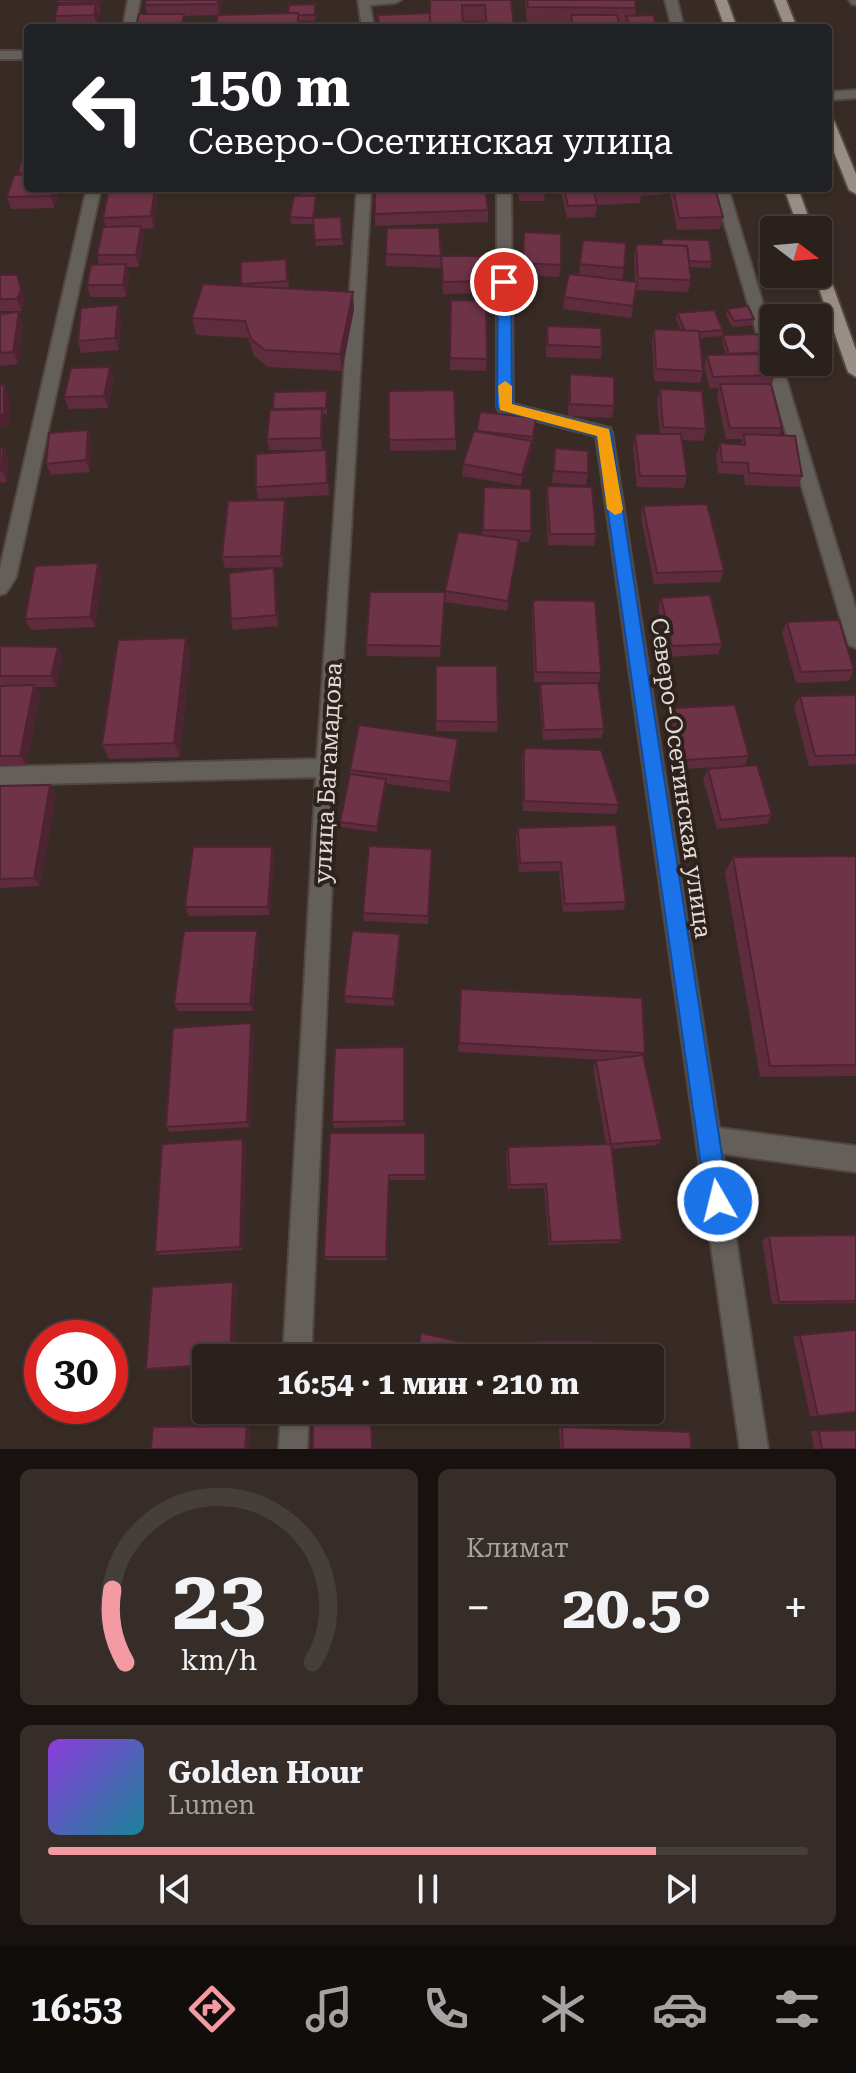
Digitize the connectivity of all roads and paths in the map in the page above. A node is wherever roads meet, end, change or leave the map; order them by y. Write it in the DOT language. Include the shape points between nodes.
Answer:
graph roads {
  1 [pos="134,0"];
  2 [pos="395,0"];
  3 [pos="671,0"];
  4 [pos="721,0"];
  5 [pos="780,0"];
  6 [pos="364,1"];
  7 [pos="130,24"];
  8 [pos="367,24"];
  9 [pos="677,24"];
  10 [pos="730,24"];
  11 [pos="789,24"];
  12 [pos="0,55"];
  13 [pos="24,55"];
  14 [pos="856,94"];
  15 [pos="832,96"];
  16 [pos="832,131"];
  17 [pos="856,190"];
  18 [pos="93,192"];
  19 [pos="364,192"];
  20 [pos="504,192"];
  21 [pos="722,192"];
  22 [pos="792,192"];
  23 [pos="801,216"];
  24 [pos="826,288"];
  25 [pos="856,372"];
  26 [pos="0,588"];
  27 [pos="856,640"];
  28 [pos="327,768"];
  29 [pos="0,776"];
  30 [pos="708,1139"];
  31 [pos="856,1159"];
  32 [pos="298,1344"];
  33 [pos="294,1424"];
  34 [pos="293,1449"];
  35 [pos="754,1449"];
  1 -- 7 [label="street"];
  2 -- 6 [label="street"];
  3 -- 9 [label="street"];
  4 -- 10 [label="main road"];
  5 -- 11 [label="main road"];
  6 -- 8 [label="street"];
  12 -- 13 [label="street"];
  14 -- 15 [label="street"];
  16 -- 17 [label="main road"];
  18 -- 26 [label="street" via="7,577"];
  19 -- 28 [label="street, улица Багамадова"];
  20 -- 30 [label="street, Северо-Осетинская улица" via="505,407 604,432"];
  21 -- 27 [label="street"];
  22 -- 23 [label="main road"];
  24 -- 25 [label="main road"];
  28 -- 29 [label="street"];
  28 -- 32 [label="street, улица Багамадова"];
  30 -- 31 [label="street"];
  30 -- 35 [label="street, Северо-Осетинская улица"];
  33 -- 34 [label="street"];
}
